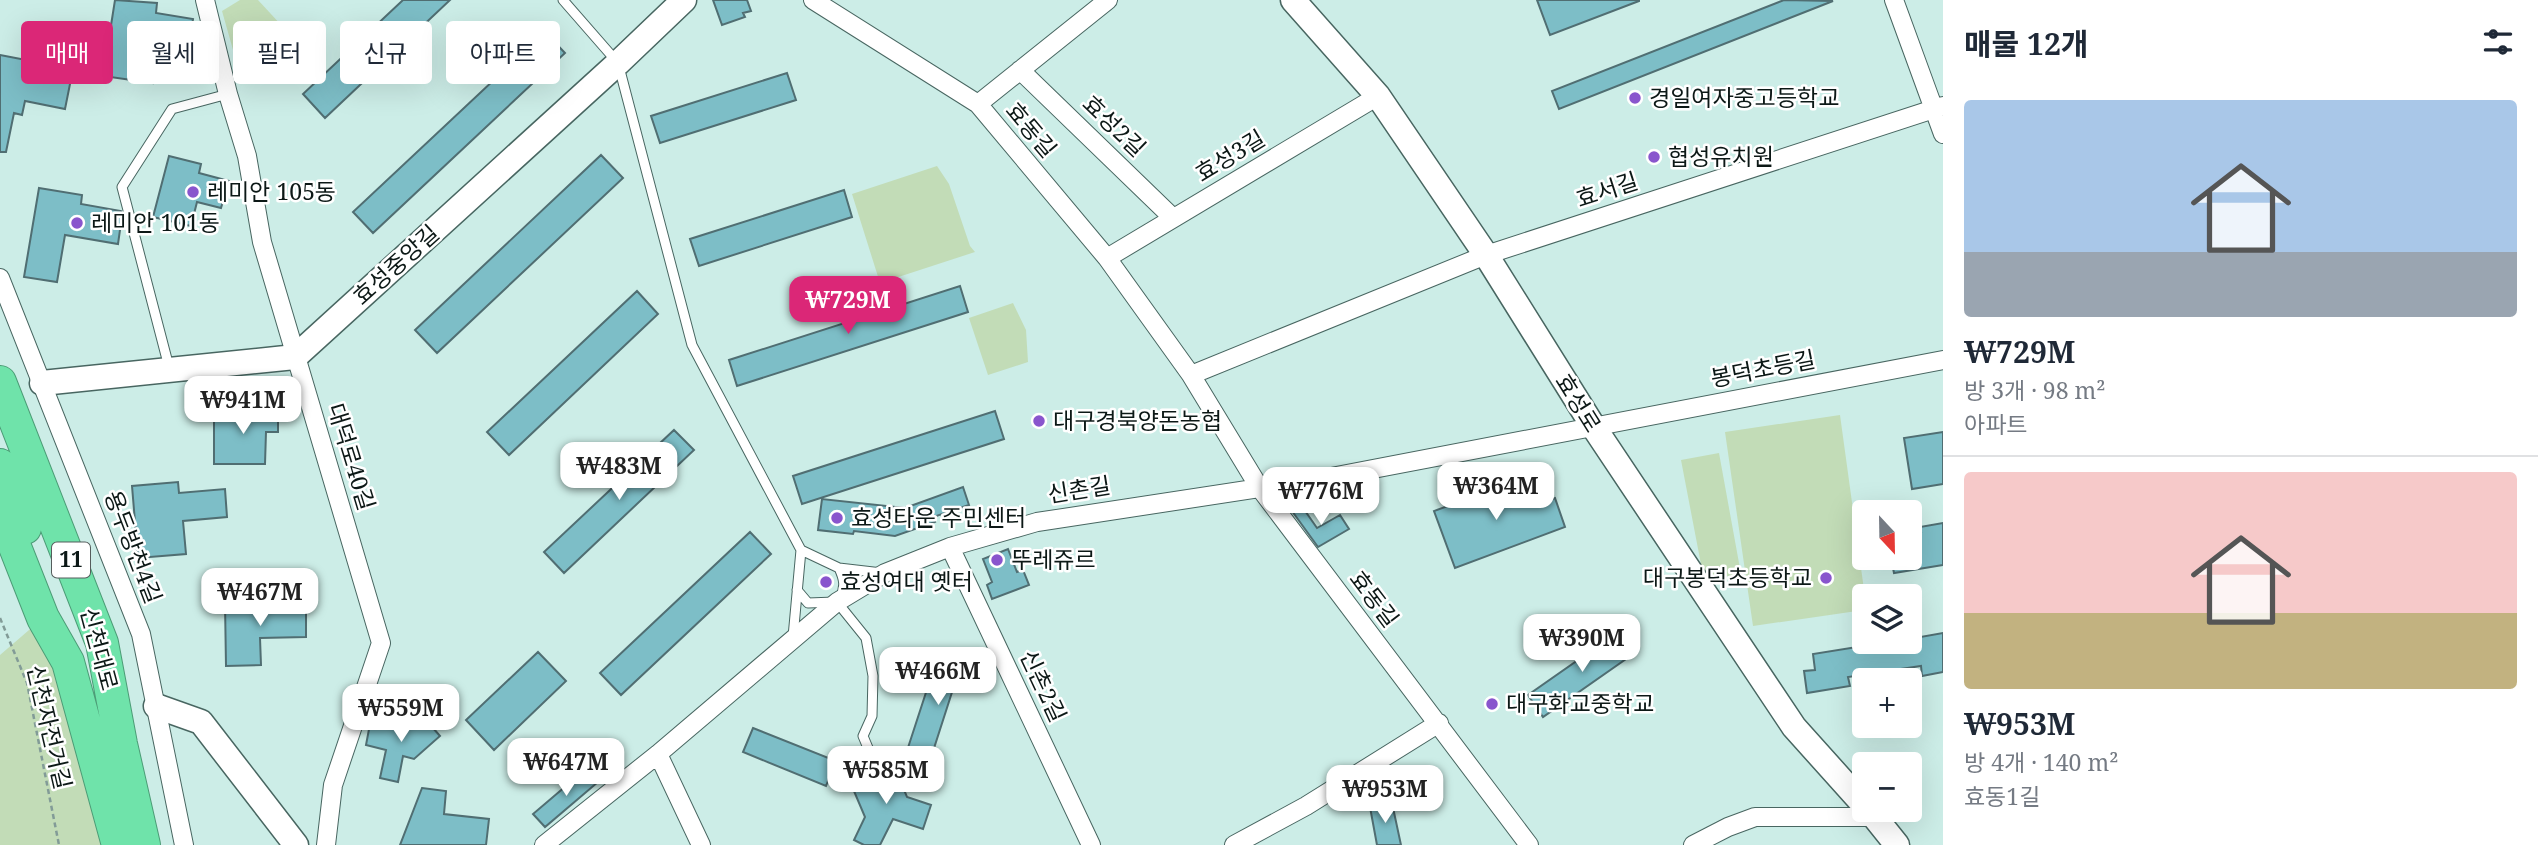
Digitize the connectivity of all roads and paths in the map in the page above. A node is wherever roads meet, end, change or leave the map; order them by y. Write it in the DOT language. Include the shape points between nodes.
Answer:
graph roads {
  1 [pos="205,0"];
  2 [pos="563,0"];
  3 [pos="684,0"];
  4 [pos="813,0"];
  5 [pos="1108,0"];
  6 [pos="1293,0"];
  7 [pos="1894,0"];
  8 [pos="618,63"];
  9 [pos="1020,69"];
  10 [pos="228,94"];
  11 [pos="1378,96"];
  12 [pos="978,104"];
  13 [pos="1938,108"];
  14 [pos="1943,134"];
  15 [pos="1173,218"];
  16 [pos="1486,255"];
  17 [pos="1107,258"];
  18 [pos="0,278"];
  19 [pos="295,357"];
  20 [pos="1943,360"];
  21 [pos="170,369"];
  22 [pos="1191,375"];
  23 [pos="0,382"];
  24 [pos="43,383"];
  25 [pos="1592,426"];
  26 [pos="0,427"];
  27 [pos="0,466"];
  28 [pos="1258,487"];
  29 [pos="0,509"];
  30 [pos="950,547"];
  31 [pos="801,550"];
  32 [pos="839,568"];
  33 [pos="885,573"];
  34 [pos="797,590"];
  35 [pos="837,602"];
  36 [pos="0,618"];
  37 [pos="792,638"];
  38 [pos="102,643"];
  39 [pos="68,662"];
  40 [pos="156,706"];
  41 [pos="1439,723"];
  42 [pos="121,744"];
  43 [pos="868,748"];
  44 [pos="658,754"];
  45 [pos="1852,792"];
  46 [pos="1852,812"];
  47 [pos="1878,822"];
  48 [pos="552,842"];
  49 [pos="59,845"];
  50 [pos="118,845"];
  51 [pos="144,845"];
  52 [pos="157,845"];
  53 [pos="184,845"];
  54 [pos="296,845"];
  55 [pos="326,845"];
  56 [pos="701,845"];
  57 [pos="1091,845"];
  58 [pos="1234,845"];
  59 [pos="1529,845"];
  60 [pos="1693,845"];
  61 [pos="1897,845"];
  1 -- 10 [label="street, 대덕로40길"];
  2 -- 8 [label="lane"];
  3 -- 8 [label="main road, 효성중앙길"];
  4 -- 12 [label="street, 효동길"];
  5 -- 9 [label="street"];
  6 -- 11 [label="main road, 효성로"];
  7 -- 13 [label="street"];
  8 -- 19 [label="main road, 효성중앙길"];
  8 -- 31 [label="lane" via="692,345"];
  9 -- 12 [label="street"];
  9 -- 15 [label="street, 효성2길"];
  10 -- 19 [label="street, 대덕로40길" via="247,156 262,242"];
  10 -- 21 [label="lane" via="172,109 122,187"];
  11 -- 15 [label="street, 효성3길"];
  11 -- 16 [label="main road, 효성로"];
  12 -- 17 [label="street, 효동길"];
  13 -- 14 [label="street"];
  13 -- 16 [label="street, 효서길"];
  15 -- 17 [label="street, 효성3길"];
  16 -- 22 [label="street"];
  16 -- 25 [label="main road, 효성로"];
  17 -- 22 [label="street, 효동길"];
  18 -- 24 [label="street, 용두방천4길"];
  19 -- 21 [label="main road"];
  19 -- 55 [label="street, 대덕로40길" via="381,643 332,785"];
  20 -- 25 [label="street, 봉덕초등길"];
  21 -- 24 [label="main road"];
  22 -- 28 [label="street, 효동길"];
  23 -- 38 [label="highway, 신천대로 / 11"];
  24 -- 40 [label="street, 용두방천4길" via="141,634"];
  25 -- 28 [label="street, 신촌길"];
  25 -- 45 [label="main road, 효성로" via="1794,727"];
  26 -- 42 [label="highway"];
  27 -- 39 [label="highway" via="46,580"];
  28 -- 30 [label="street, 신촌길" via="1037,522"];
  28 -- 41 [label="street, 효동길"];
  29 -- 39 [label="highway, 신천대로" via="43,618"];
  30 -- 33 [label="street, 신촌길"];
  30 -- 57 [label="street, 신촌2길"];
  31 -- 32 [label="lane"];
  31 -- 34 [label="lane"];
  32 -- 33 [label="lane"];
  32 -- 35 [label="lane" via="844,580"];
  33 -- 35 [label="street, 신촌길"];
  34 -- 35 [label="lane" via="808,603"];
  34 -- 37 [label="lane"];
  35 -- 37 [label="street, 신촌길"];
  35 -- 43 [label="lane" via="866,638 873,676 872,716 863,736"];
  36 -- 49 [label="path, 신천자전거길" via="27,682"];
  37 -- 44 [label="street, 신촌길"];
  38 -- 42 [label="highway, 신천대로 / 11"];
  38 -- 52 [label="highway" via="152,813"];
  39 -- 50 [label="highway, 신천대로"];
  40 -- 53 [label="street, 용두방천4길"];
  40 -- 54 [label="main road" via="201,722"];
  41 -- 58 [label="street"];
  41 -- 59 [label="street, 효동길"];
  42 -- 51 [label="highway, 신천대로 / 11"];
  44 -- 48 [label="street, 신촌길"];
  44 -- 56 [label="street"];
  46 -- 60 [label="street" via="1755,817"];
  47 -- 61 [label="main road, 효성로"];
}
